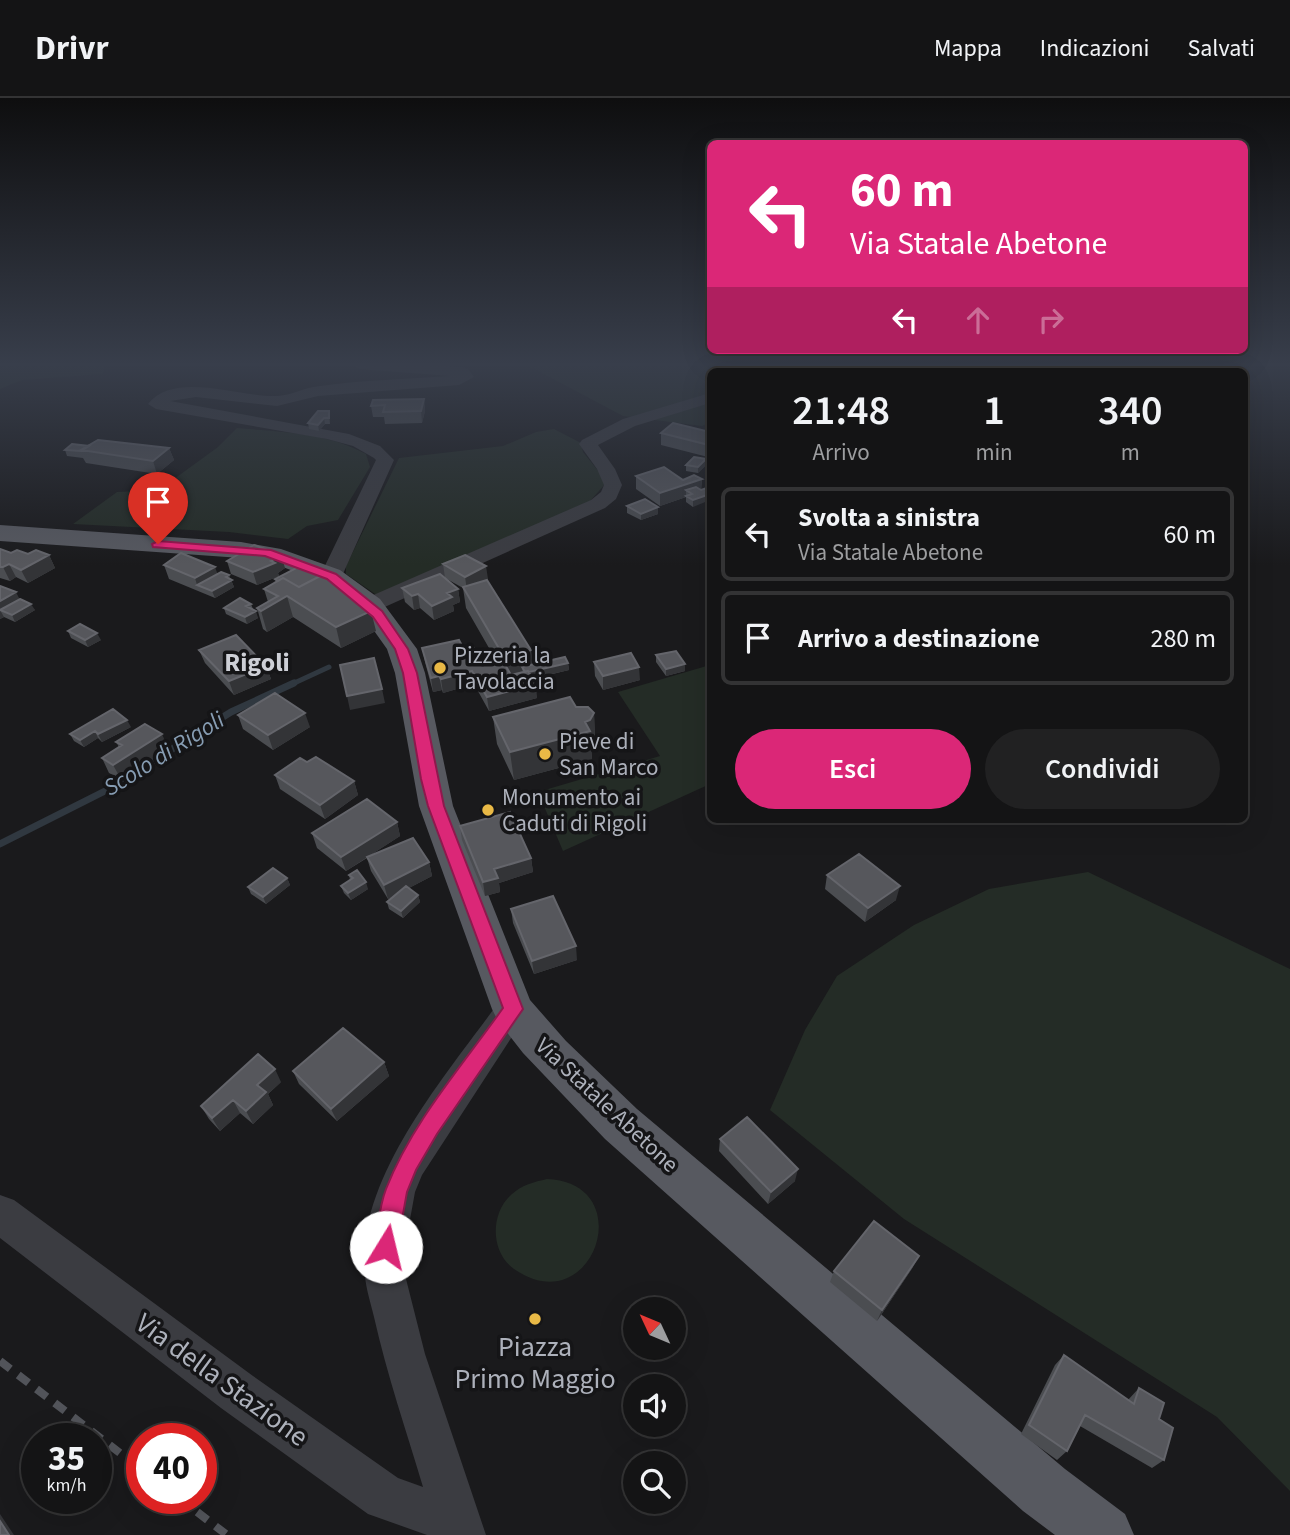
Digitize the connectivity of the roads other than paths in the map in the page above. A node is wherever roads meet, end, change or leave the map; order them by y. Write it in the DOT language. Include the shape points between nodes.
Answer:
graph roads {
  1 [pos="311,431"];
  2 [pos="611,431"];
  3 [pos="0,533"];
  4 [pos="331,576"];
  5 [pos="370,605"];
  6 [pos="513,1009"];
  7 [pos="0,1214"];
  8 [pos="460,1529"];
  9 [pos="1104,1535"];
  1 -- 4 [label="street" via="354,441 385,460"];
  2 -- 5 [label="street" via="587,444 613,485 598,504"];
  3 -- 4 [label="main road, Via Statale Abetone" via="241,550 281,557"];
  4 -- 5 [label="main road, Via Statale Abetone"];
  5 -- 6 [label="main road, Via Statale Abetone" via="402,649 436,806"];
  6 -- 8 [label="street" via="408,1164 396,1192 386,1247 385,1275 404,1354"];
  6 -- 9 [label="main road, Via Statale Abetone" via="554,1061 621,1124 1044,1490"];
  7 -- 8 [label="street, Via della Stazione" via="385,1497"];
}
